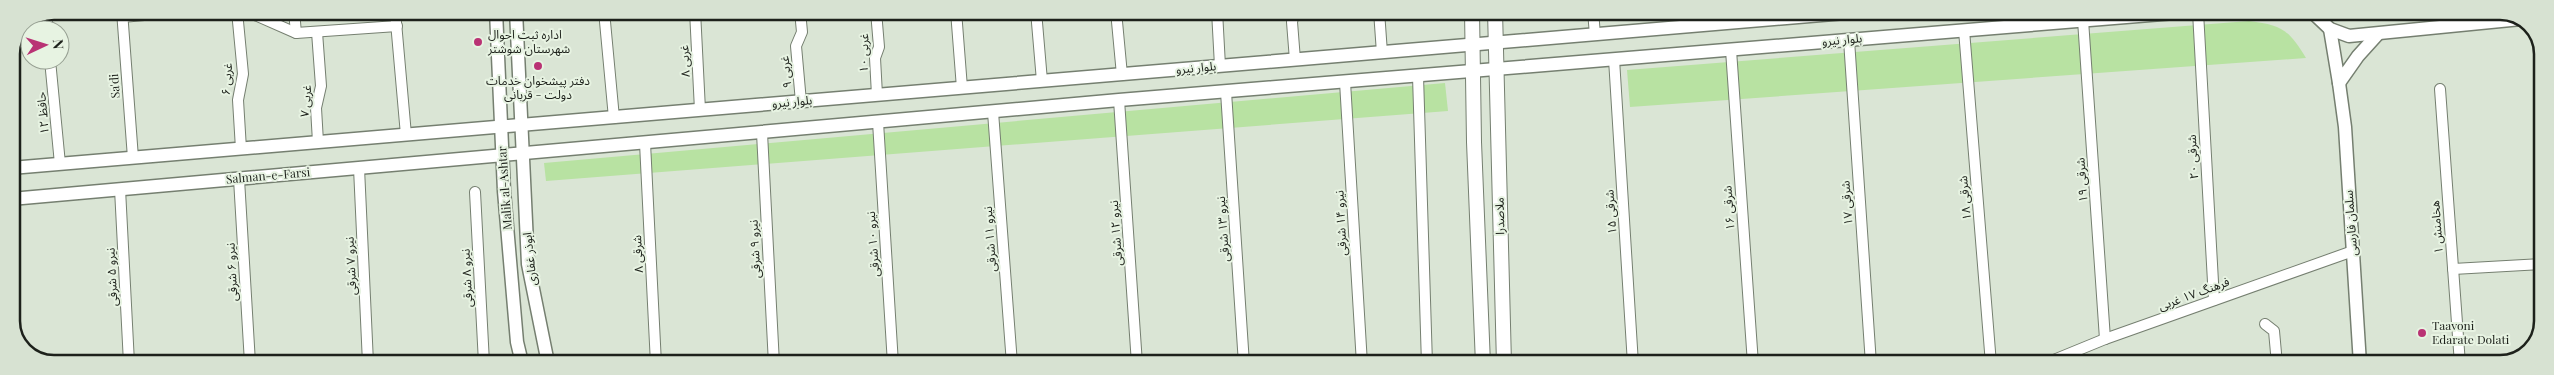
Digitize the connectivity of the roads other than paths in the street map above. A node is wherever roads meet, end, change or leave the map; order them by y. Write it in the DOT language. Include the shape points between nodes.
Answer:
graph roads {
  1 [pos="122,20"];
  2 [pos="238,20"];
  3 [pos="266,20"];
  4 [pos="295,20"];
  5 [pos="397,20"];
  6 [pos="496,20"];
  7 [pos="517,20"];
  8 [pos="605,20"];
  9 [pos="695,20"];
  10 [pos="801,20"];
  11 [pos="876,20"];
  12 [pos="957,20"];
  13 [pos="1037,20"];
  14 [pos="1117,20"];
  15 [pos="1217,20"];
  16 [pos="1293,20"];
  17 [pos="1380,20"];
  18 [pos="1472,20"];
  19 [pos="1495,20"];
  20 [pos="1594,20"];
  21 [pos="1697,20"];
  22 [pos="1768,20"];
  23 [pos="2084,20"];
  24 [pos="2198,20"];
  25 [pos="2321,20"];
  26 [pos="2486,20"];
  27 [pos="397,26"];
  28 [pos="1697,26"];
  29 [pos="2330,28"];
  30 [pos="1964,30"];
  31 [pos="317,32"];
  32 [pos="296,33"];
  33 [pos="1595,35"];
  34 [pos="2377,35"];
  35 [pos="1848,40"];
  36 [pos="1496,43"];
  37 [pos="1472,45"];
  38 [pos="1731,50"];
  39 [pos="1382,53"];
  40 [pos="1614,59"];
  41 [pos="1295,60"];
  42 [pos="1220,66"];
  43 [pos="1496,69"];
  44 [pos="51,70"];
  45 [pos="1473,71"];
  46 [pos="1122,75"];
  47 [pos="1418,76"];
  48 [pos="1042,81"];
  49 [pos="1345,82"];
  50 [pos="2339,83"];
  51 [pos="962,88"];
  52 [pos="2440,89"];
  53 [pos="1226,92"];
  54 [pos="877,95"];
  55 [pos="1119,100"];
  56 [pos="801,102"];
  57 [pos="700,110"];
  58 [pos="993,112"];
  59 [pos="614,118"];
  60 [pos="878,122"];
  61 [pos="523,125"];
  62 [pos="502,127"];
  63 [pos="762,133"];
  64 [pos="406,135"];
  65 [pos="318,142"];
  66 [pos="645,143"];
  67 [pos="241,149"];
  68 [pos="524,154"];
  69 [pos="503,156"];
  70 [pos="133,158"];
  71 [pos="60,164"];
  72 [pos="20,167"];
  73 [pos="359,168"];
  74 [pos="239,178"];
  75 [pos="120,189"];
  76 [pos="475,192"];
  77 [pos="20,198"];
  78 [pos="2353,251"];
  79 [pos="2534,264"];
  80 [pos="2453,269"];
  81 [pos="2214,300"];
  82 [pos="2265,324"];
  83 [pos="2105,339"];
  84 [pos="129,355"];
  85 [pos="249,355"];
  86 [pos="368,355"];
  87 [pos="484,355"];
  88 [pos="520,355"];
  89 [pos="546,355"];
  90 [pos="656,355"];
  91 [pos="774,355"];
  92 [pos="892,355"];
  93 [pos="1011,355"];
  94 [pos="1136,355"];
  95 [pos="1243,355"];
  96 [pos="1361,355"];
  97 [pos="1427,355"];
  98 [pos="1483,355"];
  99 [pos="1504,355"];
  100 [pos="1632,355"];
  101 [pos="1752,355"];
  102 [pos="1870,355"];
  103 [pos="1990,355"];
  104 [pos="2066,355"];
  105 [pos="2276,355"];
  106 [pos="2359,355"];
  107 [pos="2459,355"];
  1 -- 70 [label="street, Sa'di"];
  2 -- 67 [label="street, ۶ غربی" via="243,74 238,100"];
  3 -- 32 [label="street"];
  4 -- 32 [label="street"];
  5 -- 27 [label="street"];
  6 -- 62 [label="street, Malik al-Ashtar"];
  7 -- 61 [label="street, Malik al-Ashtar"];
  8 -- 59 [label="street"];
  9 -- 57 [label="street, ۸ غربی"];
  10 -- 56 [label="street, ۹ غربی" via="802,32 796,46"];
  11 -- 54 [label="street, ۱۰ غربی"];
  12 -- 51 [label="street"];
  13 -- 48 [label="street"];
  14 -- 46 [label="street"];
  15 -- 42 [label="street"];
  16 -- 41 [label="street"];
  17 -- 39 [label="street"];
  18 -- 37 [label="main road, ملاصدرا"];
  19 -- 36 [label="main road, ملاصدرا"];
  20 -- 33 [label="street"];
  21 -- 28 [label="street"];
  22 -- 28 [label="street, بلوار نیرو"];
  23 -- 30 [label="street, بلوار نیرو"];
  23 -- 83 [label="street, ۱۹ شرقی"];
  24 -- 81 [label="street, ۲۰ شرقی"];
  25 -- 29 [label="street"];
  26 -- 34 [label="street"];
  27 -- 31 [label="street"];
  27 -- 64 [label="street"];
  28 -- 33 [label="street, بلوار نیرو"];
  29 -- 34 [label="street" via="2349,36"];
  29 -- 50 [label="street, سلمان فارسی"];
  30 -- 35 [label="street, بلوار نیرو"];
  30 -- 103 [label="street, ۱۸ شرقی"];
  31 -- 32 [label="street"];
  31 -- 65 [label="street, ۷ غربی" via="321,86 316,108"];
  33 -- 36 [label="street, بلوار نیرو"];
  34 -- 50 [label="street"];
  35 -- 38 [label="street, بلوار نیرو"];
  35 -- 102 [label="street, ۱۷ شرقی"];
  36 -- 37 [label="street, بلوار نیرو"];
  36 -- 43 [label="main road, ملاصدرا"];
  37 -- 39 [label="street, بلوار نیرو"];
  37 -- 45 [label="main road, ملاصدرا"];
  38 -- 40 [label="street, بلوار نیرو"];
  38 -- 101 [label="street, ۱۶ شرقی"];
  39 -- 41 [label="street, بلوار نیرو"];
  40 -- 43 [label="street, بلوار نیرو"];
  40 -- 100 [label="street, ۱۵ شرقی"];
  41 -- 42 [label="street, بلوار نیرو"];
  42 -- 46 [label="street, بلوار نیرو"];
  43 -- 45 [label="street"];
  43 -- 99 [label="main road, ملاصدرا"];
  44 -- 71 [label="street, حافظ ۱۲"];
  45 -- 47 [label="street"];
  45 -- 98 [label="main road, ملاصدرا"];
  46 -- 48 [label="street, بلوار نیرو"];
  47 -- 49 [label="street"];
  47 -- 97 [label="street"];
  48 -- 51 [label="street, بلوار نیرو"];
  49 -- 53 [label="street"];
  49 -- 96 [label="street, نیرو ۱۴ شرقی"];
  50 -- 78 [label="street, سلمان فارسی"];
  51 -- 54 [label="street, بلوار نیرو"];
  52 -- 80 [label="street, هخامنش ۱"];
  53 -- 55 [label="street"];
  53 -- 95 [label="street, نیرو ۱۳ شرقی"];
  54 -- 56 [label="street, بلوار نیرو"];
  55 -- 58 [label="street"];
  55 -- 94 [label="street, نیرو ۱۲ شرقی"];
  56 -- 57 [label="street, بلوار نیرو"];
  57 -- 59 [label="street, بلوار نیرو"];
  58 -- 60 [label="street"];
  58 -- 93 [label="street, نیرو ۱۱ شرقی"];
  59 -- 61 [label="street, بلوار نیرو"];
  60 -- 63 [label="street"];
  60 -- 92 [label="street, نیرو ۱۰ شرقی"];
  61 -- 62 [label="street"];
  61 -- 68 [label="street, Malik al-Ashtar"];
  62 -- 64 [label="street"];
  62 -- 69 [label="street, Malik al-Ashtar"];
  63 -- 66 [label="street"];
  63 -- 91 [label="street, نیرو ۹ شرقی"];
  64 -- 65 [label="street"];
  65 -- 67 [label="street"];
  66 -- 68 [label="street"];
  66 -- 90 [label="street, ۸ شرقی"];
  67 -- 70 [label="street"];
  68 -- 69 [label="street, Salman-e-Farsi"];
  68 -- 89 [label="street, ابوذر غفاری" via="528,264"];
  69 -- 73 [label="street, Salman-e-Farsi"];
  69 -- 88 [label="street, Malik al-Ashtar"];
  70 -- 71 [label="street"];
  71 -- 72 [label="street"];
  73 -- 74 [label="street, Salman-e-Farsi"];
  73 -- 86 [label="street, نیرو ۷ شرقی"];
  74 -- 75 [label="street, Salman-e-Farsi"];
  74 -- 85 [label="street, نیرو ۶ شرقی"];
  75 -- 77 [label="street, Salman-e-Farsi"];
  75 -- 84 [label="street, نیرو ۵ شرقی"];
  76 -- 87 [label="street, نیرو ۸ شرقی"];
  78 -- 81 [label="street, فرهنگ ۱۷ غربی"];
  78 -- 106 [label="street, سلمان فارسی"];
  79 -- 80 [label="street"];
  80 -- 107 [label="street, هخامنش ۱"];
  81 -- 83 [label="street, فرهنگ ۱۷ غربی"];
  82 -- 105 [label="street" via="2274,331"];
  83 -- 104 [label="street, فرهنگ ۱۷ غربی"];
}
